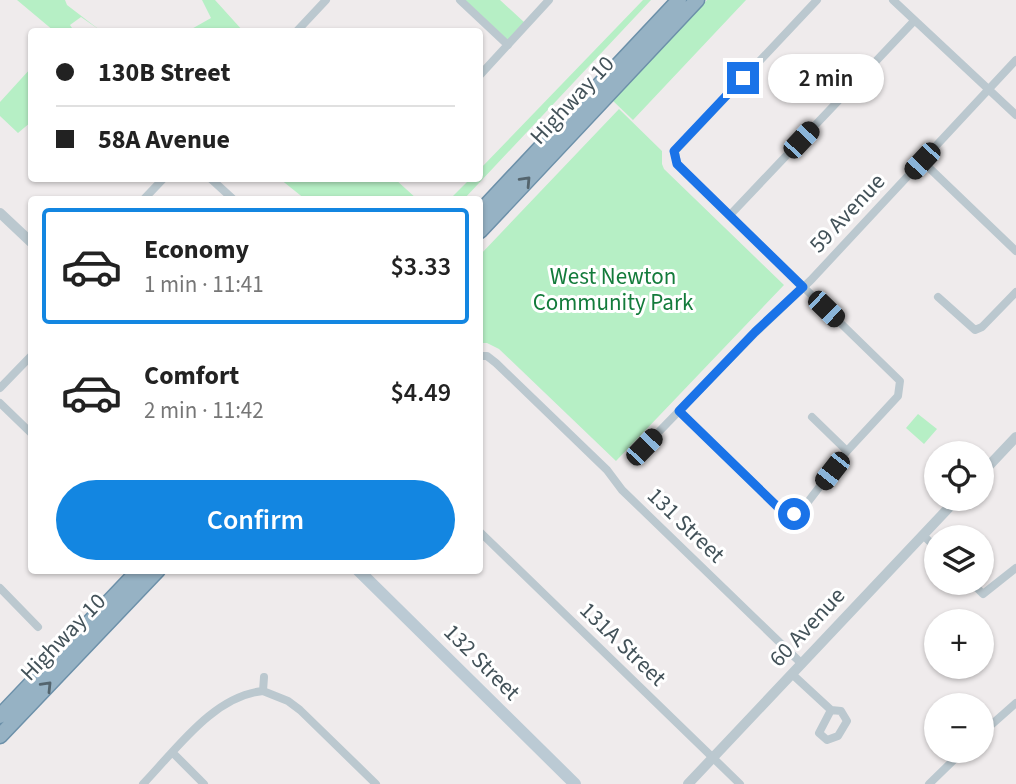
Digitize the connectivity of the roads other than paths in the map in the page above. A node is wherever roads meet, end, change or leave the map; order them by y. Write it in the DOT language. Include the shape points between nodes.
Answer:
graph roads {
  1 [pos="460,0"];
  2 [pos="549,0"];
  3 [pos="679,0"];
  4 [pos="697,0"];
  5 [pos="817,0"];
  6 [pos="893,0"];
  7 [pos="319,3"];
  8 [pos="914,21"];
  9 [pos="299,28"];
  10 [pos="508,45"];
  11 [pos="1016,60"];
  12 [pos="483,72"];
  13 [pos="989,89"];
  14 [pos="1016,115"];
  15 [pos="922,161"];
  16 [pos="160,182"];
  17 [pos="214,182"];
  18 [pos="147,196"];
  19 [pos="229,196"];
  20 [pos="483,209"];
  21 [pos="0,213"];
  22 [pos="730,215"];
  23 [pos="483,228"];
  24 [pos="28,239"];
  25 [pos="1016,251"];
  26 [pos="803,287"];
  27 [pos="1016,292"];
  28 [pos="938,297"];
  29 [pos="483,356"];
  30 [pos="28,359"];
  31 [pos="0,388"];
  32 [pos="0,403"];
  33 [pos="679,411"];
  34 [pos="812,417"];
  35 [pos="28,430"];
  36 [pos="1016,437"];
  37 [pos="644,447"];
  38 [pos="848,451"];
  39 [pos="994,460"];
  40 [pos="946,511"];
  41 [pos="483,535"];
  42 [pos="923,535"];
  43 [pos="1016,568"];
  44 [pos="135,574"];
  45 [pos="154,574"];
  46 [pos="362,574"];
  47 [pos="994,585"];
  48 [pos="0,588"];
  49 [pos="38,627"];
  50 [pos="802,664"];
  51 [pos="792,674"];
  52 [pos="264,677"];
  53 [pos="263,691"];
  54 [pos="1016,703"];
  55 [pos="831,710"];
  56 [pos="0,716"];
  57 [pos="994,722"];
  58 [pos="0,736"];
  59 [pos="173,753"];
  60 [pos="713,758"];
  61 [pos="951,763"];
  62 [pos="143,784"];
  63 [pos="204,784"];
  64 [pos="376,784"];
  65 [pos="575,784"];
  66 [pos="688,784"];
  67 [pos="740,784"];
  68 [pos="929,784"];
  1 -- 10 [label="street"];
  2 -- 10 [label="street"];
  3 -- 20 [label="highway, Highway 10"];
  23 -- 4 [label="highway, Highway 10, one-way"];
  5 -- 22 [label="street" via="674,151 677,164"];
  6 -- 8 [label="street"];
  7 -- 9 [label="street"];
  8 -- 13 [label="street"];
  8 -- 22 [label="street"];
  10 -- 12 [label="street"];
  11 -- 13 [label="street, 59 Avenue"];
  13 -- 14 [label="street"];
  13 -- 15 [label="street, 59 Avenue"];
  15 -- 25 [label="street"];
  15 -- 26 [label="street, 59 Avenue"];
  16 -- 18 [label="street"];
  17 -- 19 [label="street"];
  21 -- 24 [label="street"];
  22 -- 26 [label="street"];
  26 -- 33 [label="street, 59 Avenue"];
  26 -- 38 [label="street" via="900,381 898,396"];
  27 -- 28 [label="street" via="975,330"];
  29 -- 50 [label="street, 131 Street" via="496,363"];
  30 -- 31 [label="street"];
  32 -- 35 [label="street"];
  33 -- 37 [label="street, 59 Avenue"];
  33 -- 38 [label="street" via="785,514 801,511"];
  34 -- 38 [label="street"];
  36 -- 39 [label="street"];
  40 -- 42 [label="street, 60 Avenue"];
  41 -- 60 [label="street, 131A Street"];
  42 -- 50 [label="street, 60 Avenue"];
  43 -- 47 [label="street"];
  44 -- 56 [label="highway, Highway 10"];
  58 -- 45 [label="highway, Highway 10, one-way"];
  46 -- 65 [label="main road, 132 Street"];
  48 -- 49 [label="street"];
  50 -- 51 [label="street, 60 Avenue"];
  51 -- 55 [label="street"];
  51 -- 60 [label="street, 60 Avenue"];
  52 -- 53 [label="street"];
  53 -- 59 [label="street" via="218,708"];
  53 -- 64 [label="street" via="300,710"];
  54 -- 57 [label="street"];
  59 -- 62 [label="street"];
  59 -- 63 [label="street"];
  60 -- 66 [label="street, 60 Avenue"];
  60 -- 67 [label="street, 131A Street"];
  61 -- 68 [label="street"];
}
